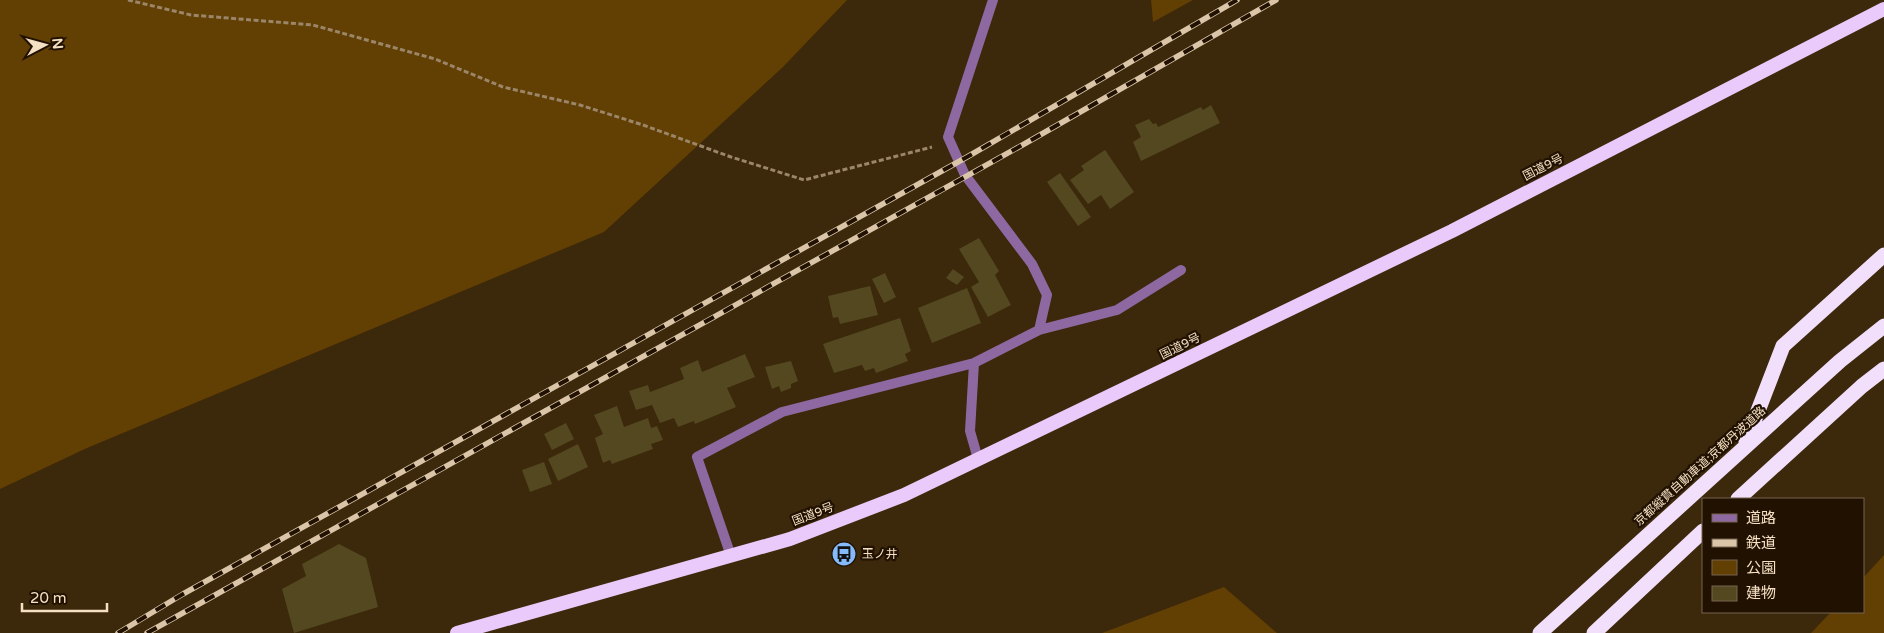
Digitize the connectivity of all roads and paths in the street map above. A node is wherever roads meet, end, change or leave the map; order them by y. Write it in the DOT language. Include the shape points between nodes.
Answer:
graph roads {
  1 [pos="128,0"];
  2 [pos="993,0"];
  3 [pos="1884,9"];
  4 [pos="948,138"];
  5 [pos="1884,255"];
  6 [pos="1181,270"];
  7 [pos="1884,326"];
  8 [pos="1039,330"];
  9 [pos="974,363"];
  10 [pos="1884,369"];
  11 [pos="1745,446"];
  12 [pos="978,459"];
  13 [pos="1739,498"];
  14 [pos="1702,532"];
  15 [pos="730,556"];
  16 [pos="457,633"];
  17 [pos="1540,633"];
  18 [pos="1594,633"];
  1 -- 4 [label="path" via="191,15 332,30 435,59 503,87 580,105 643,125 804,180 934,147"];
  2 -- 4 [label="street"];
  3 -- 12 [label="highway, 国道9号" via="1452,231"];
  4 -- 8 [label="street" via="965,176 1032,264 1047,295"];
  5 -- 11 [label="highway" via="1783,346"];
  6 -- 8 [label="street" via="1117,310"];
  7 -- 11 [label="highway, 京都縦貫自動車道;京都丹波道路"];
  8 -- 9 [label="street"];
  9 -- 12 [label="street" via="970,431"];
  9 -- 15 [label="street" via="782,412 698,457"];
  10 -- 13 [label="highway"];
  11 -- 17 [label="highway, 京都縦貫自動車道;京都丹波道路"];
  12 -- 15 [label="highway, 国道9号" via="895,498 790,539"];
  14 -- 18 [label="highway"];
  15 -- 16 [label="highway, 国道9号"];
}
